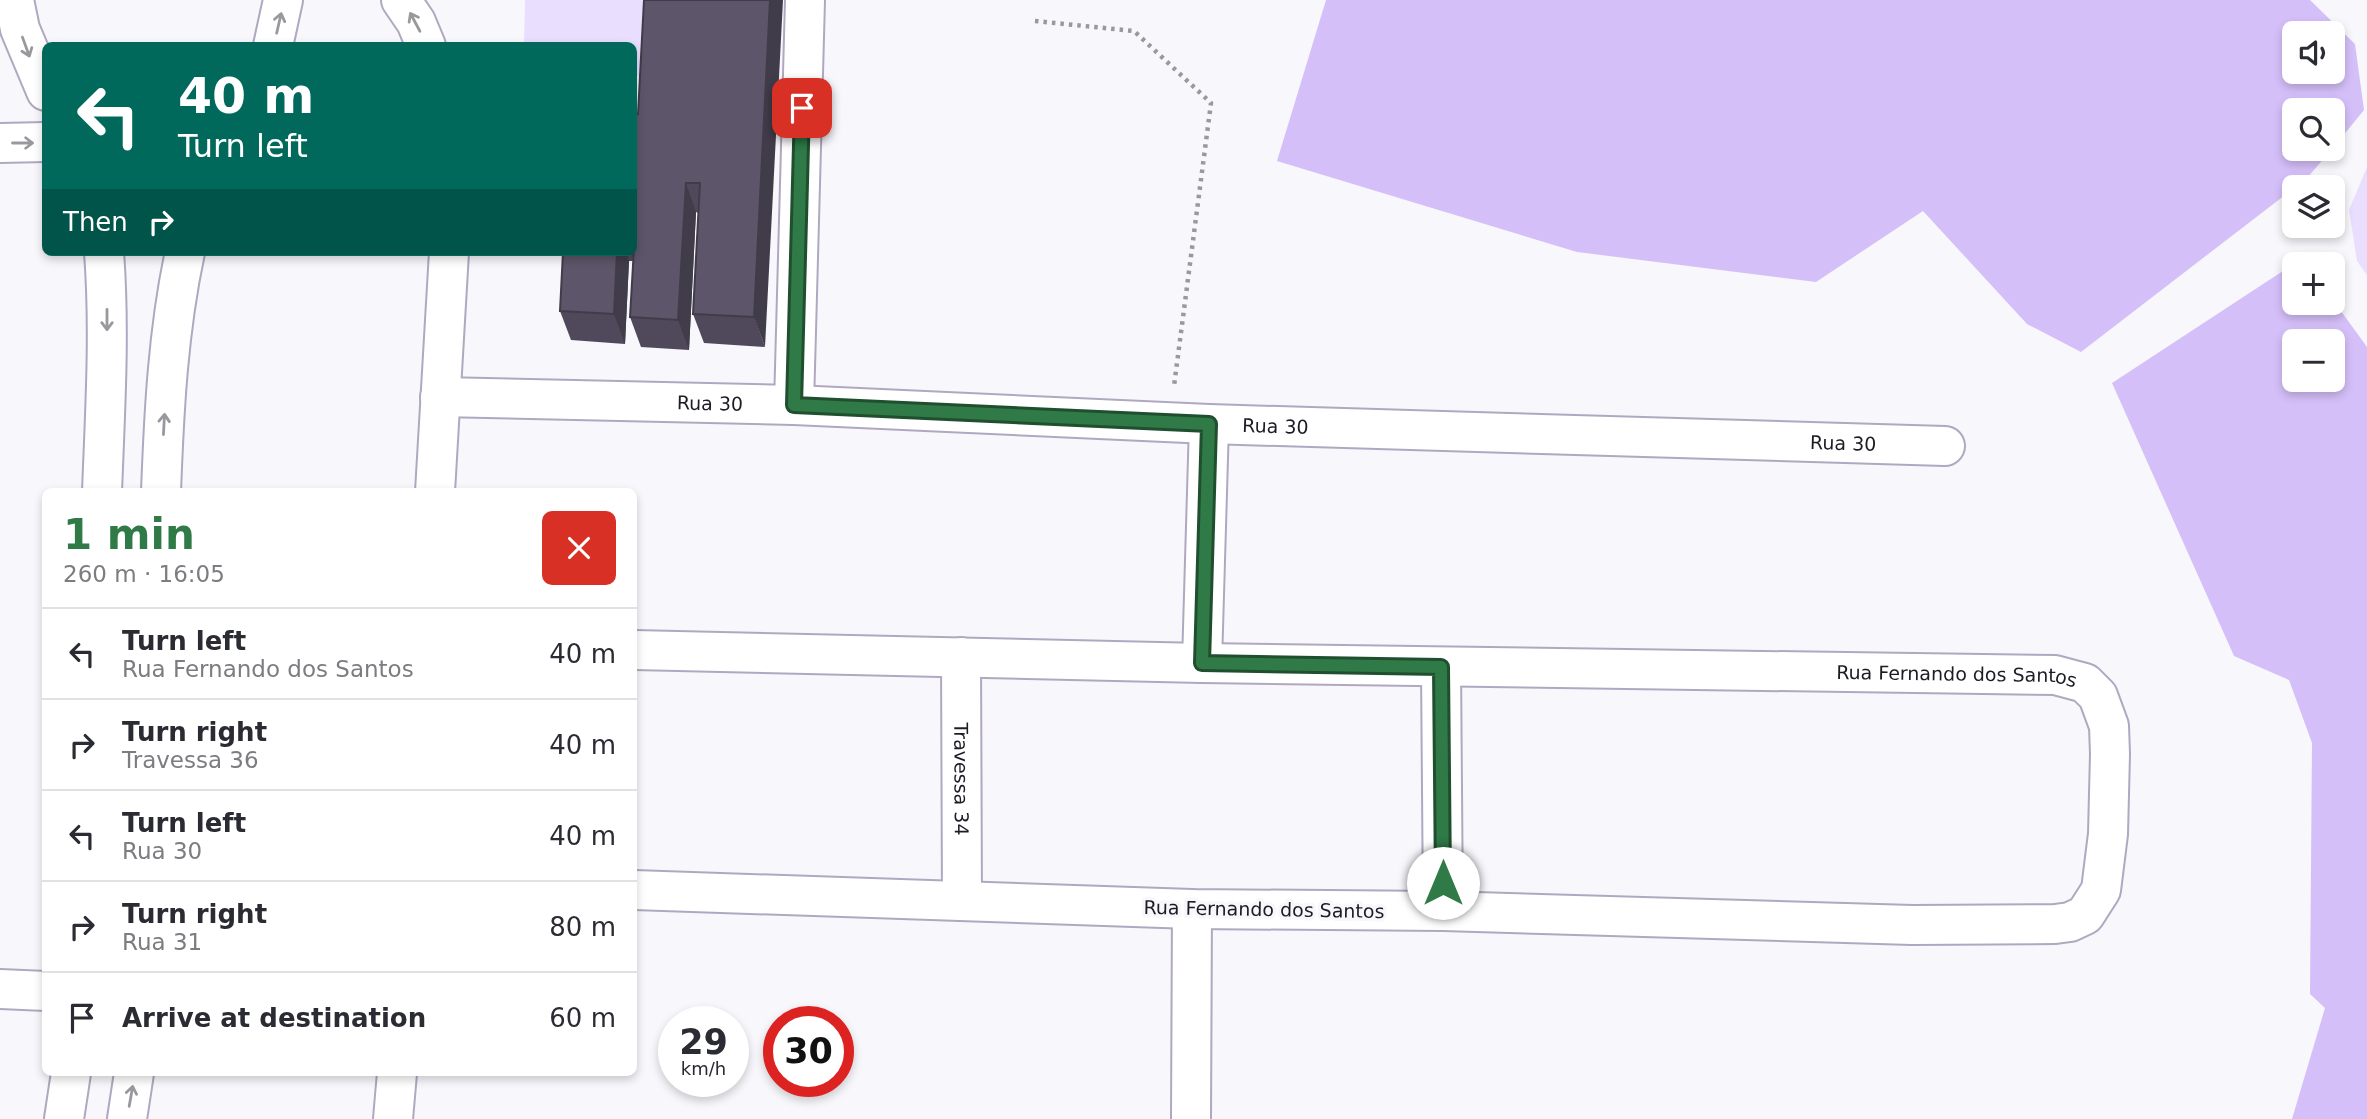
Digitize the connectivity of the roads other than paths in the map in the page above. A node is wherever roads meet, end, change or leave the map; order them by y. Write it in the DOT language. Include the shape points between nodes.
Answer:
graph roads {
  1 [pos="14,0"];
  2 [pos="283,0"];
  3 [pos="401,0"];
  4 [pos="805,0"];
  5 [pos="274,42"];
  6 [pos="424,42"];
  7 [pos="42,81"];
  8 [pos="42,142"];
  9 [pos="0,143"];
  10 [pos="104,256"];
  11 [pos="184,256"];
  12 [pos="449,256"];
  13 [pos="440,397"];
  14 [pos="794,405"];
  15 [pos="1209,424"];
  16 [pos="1945,446"];
  17 [pos="102,488"];
  18 [pos="161,488"];
  19 [pos="435,488"];
  20 [pos="637,650"];
  21 [pos="961,657"];
  22 [pos="1202,663"];
  23 [pos="1441,667"];
  24 [pos="637,890"];
  25 [pos="962,901"];
  26 [pos="1192,909"];
  27 [pos="1443,911"];
  28 [pos="0,989"];
  29 [pos="42,991"];
  30 [pos="71,1076"];
  31 [pos="134,1076"];
  32 [pos="397,1076"];
  33 [pos="64,1119"];
  34 [pos="127,1119"];
  35 [pos="393,1119"];
  36 [pos="1191,1119"];
  1 -- 7 [label="street, one-way" via="20,29"];
  5 -- 2 [label="street, one-way"];
  6 -- 3 [label="street, one-way"];
  4 -- 14 [label="street"];
  9 -- 8 [label="street, one-way"];
  10 -- 17 [label="street, one-way"];
  18 -- 11 [label="street, one-way" via="167,373"];
  12 -- 13 [label="street"];
  13 -- 14 [label="street, Rua 30"];
  13 -- 19 [label="street"];
  14 -- 15 [label="street, Rua 30"];
  15 -- 16 [label="street, Rua 30"];
  15 -- 22 [label="street"];
  20 -- 21 [label="street, Rua Fernando dos Santos"];
  21 -- 22 [label="street, Rua Fernando dos Santos"];
  21 -- 25 [label="street, Travessa 34"];
  22 -- 23 [label="street, Rua Fernando dos Santos"];
  23 -- 27 [label="street"];
  23 -- 27 [label="street, Rua Fernando dos Santos" via="2064,676 2085,683 2098,696 2109,726 2110,754 2103,884 2090,910 2070,922 1912,925"];
  24 -- 25 [label="street, Rua Fernando dos Santos"];
  25 -- 26 [label="street, Rua Fernando dos Santos"];
  26 -- 27 [label="street, Rua Fernando dos Santos"];
  26 -- 36 [label="street"];
  28 -- 29 [label="street"];
  30 -- 33 [label="street"];
  34 -- 31 [label="street, one-way"];
  32 -- 35 [label="street"];
}
